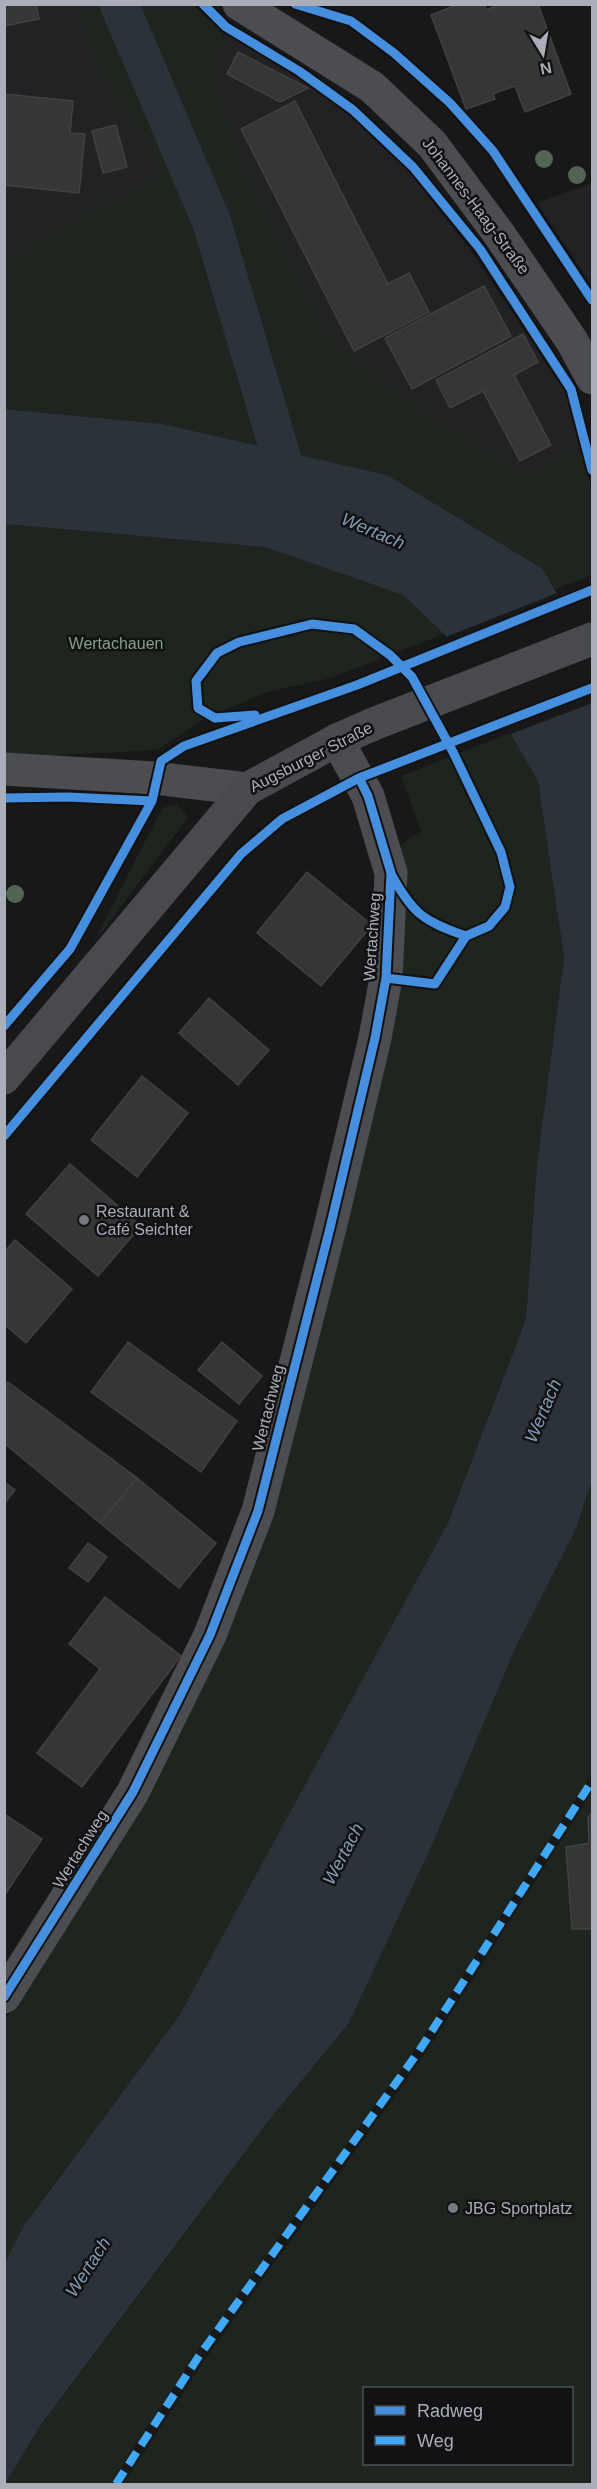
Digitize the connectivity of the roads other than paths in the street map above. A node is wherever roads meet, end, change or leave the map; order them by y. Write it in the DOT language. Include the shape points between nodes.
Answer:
graph roads {
  1 [pos="239,4"];
  2 [pos="583,337"];
  3 [pos="592,378"];
  4 [pos="592,639"];
  5 [pos="337,740"];
  6 [pos="4,769"];
  7 [pos="247,789"];
  8 [pos="4,1078"];
  9 [pos="4,1997"];
  1 -- 2 [label="street, Johannes-Haag-Straße" via="372,87 432,144"];
  2 -- 3 [label="street, Johannes-Haag-Straße"];
  4 -- 5 [label="main road, Augsburger Straße"];
  5 -- 7 [label="main road, Augsburger Straße"];
  5 -- 9 [label="street, Wertachweg" via="368,796 391,873 386,978 330,1228 261,1499 210,1635 133,1792"];
  6 -- 7 [label="street" via="155,778"];
  7 -- 8 [label="main road, Augsburger Straße"];
}
